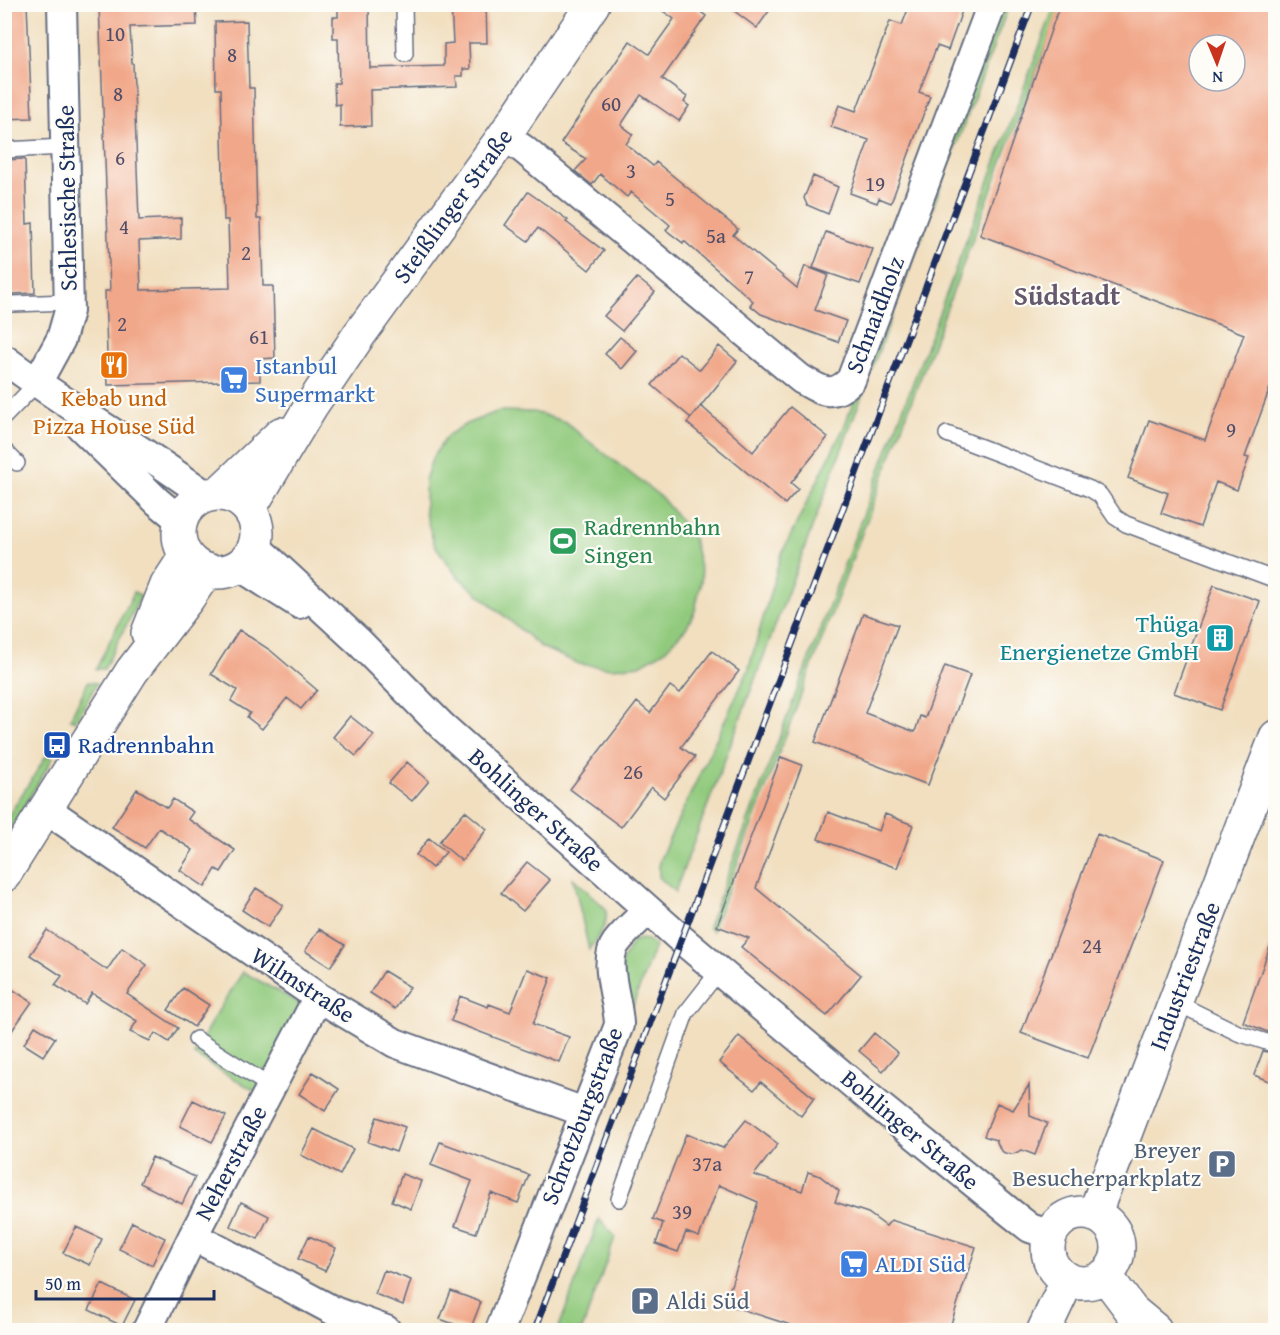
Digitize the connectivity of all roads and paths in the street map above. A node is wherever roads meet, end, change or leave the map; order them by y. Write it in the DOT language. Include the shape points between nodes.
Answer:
graph roads {
  1 [pos="62,4"];
  2 [pos="404,4"];
  3 [pos="593,4"];
  4 [pos="992,4"];
  5 [pos="405,54"];
  6 [pos="504,136"];
  7 [pos="65,147"];
  8 [pos="4,150"];
  9 [pos="4,302"];
  10 [pos="69,302"];
  11 [pos="4,359"];
  12 [pos="37,383"];
  13 [pos="311,406"];
  14 [pos="4,417"];
  15 [pos="946,434"];
  16 [pos="4,450"];
  17 [pos="17,463"];
  18 [pos="212,494"];
  19 [pos="249,509"];
  20 [pos="180,520"];
  21 [pos="247,556"];
  22 [pos="196,563"];
  23 [pos="1275,580"];
  24 [pos="1275,737"];
  25 [pos="46,808"];
  26 [pos="4,875"];
  27 [pos="648,910"];
  28 [pos="719,971"];
  29 [pos="318,997"];
  30 [pos="1175,1002"];
  31 [pos="196,1039"];
  32 [pos="1275,1045"];
  33 [pos="271,1087"];
  34 [pos="584,1114"];
  35 [pos="619,1199"];
  36 [pos="1094,1215"];
  37 [pos="1050,1235"];
  38 [pos="193,1236"];
  39 [pos="1105,1275"];
  40 [pos="1068,1279"];
  41 [pos="147,1330"];
  42 [pos="386,1330"];
  43 [pos="500,1330"];
  44 [pos="1044,1330"];
  45 [pos="1155,1330"];
  1 -- 7 [label="street, Schlesische Straße"];
  2 -- 5 [label="lane"];
  3 -- 6 [label="street, Steißlinger Straße"];
  4 -- 6 [label="street, Schnaidholz" via="852,380 832,393 801,379"];
  6 -- 13 [label="street, Steißlinger Straße"];
  7 -- 8 [label="lane"];
  7 -- 10 [label="street, Schlesische Straße"];
  9 -- 10 [label="lane"];
  10 -- 12 [label="street, Schlesische Straße" via="61,339"];
  11 -- 12 [label="street"];
  12 -- 14 [label="lane"];
  12 -- 18 [label="street"];
  12 -- 20 [label="street"];
  13 -- 18 [label="street, Steißlinger Straße"];
  13 -- 19 [label="street, Steißlinger Straße"];
  15 -- 23 [label="lane" via="1090,489 1126,524"];
  16 -- 17 [label="lane"];
  18 -- 19 [label="street" via="230,495"];
  18 -- 20 [label="street, Steißlinger Straße" via="197,499"];
  19 -- 21 [label="street" via="257,537"];
  20 -- 22 [label="street" via="181,548"];
  21 -- 22 [label="street" via="223,572"];
  21 -- 27 [label="street, Bohlinger Straße" via="358,642 442,726"];
  22 -- 25 [label="street" via="188,598 132,671"];
  24 -- 30 [label="street, Industriestraße"];
  25 -- 26 [label="street"];
  25 -- 29 [label="street, Wilmstraße"];
  27 -- 28 [label="street, Bohlinger Straße"];
  27 -- 34 [label="street, Schrotzburgstraße" via="611,953 609,965 619,1025"];
  28 -- 35 [label="lane" via="686,1013"];
  28 -- 37 [label="street, Bohlinger Straße" via="1011,1213 1030,1228"];
  29 -- 33 [label="street, Neherstraße"];
  29 -- 34 [label="street, Wilmstraße" via="394,1043"];
  30 -- 32 [label="lane" via="1238,1033"];
  30 -- 36 [label="street, Industriestraße"];
  31 -- 33 [label="lane"];
  33 -- 38 [label="street, Neherstraße"];
  34 -- 43 [label="street, Schrotzburgstraße"];
  36 -- 37 [label="street" via="1069,1216"];
  36 -- 39 [label="street" via="1108,1223 1118,1244 1113,1267"];
  37 -- 40 [label="street" via="1049,1257"];
  38 -- 41 [label="street, Neherstraße"];
  38 -- 42 [label="street" via="334,1311"];
  39 -- 40 [label="street" via="1087,1283"];
  39 -- 45 [label="street" via="1132,1311"];
  40 -- 44 [label="street"];
}
